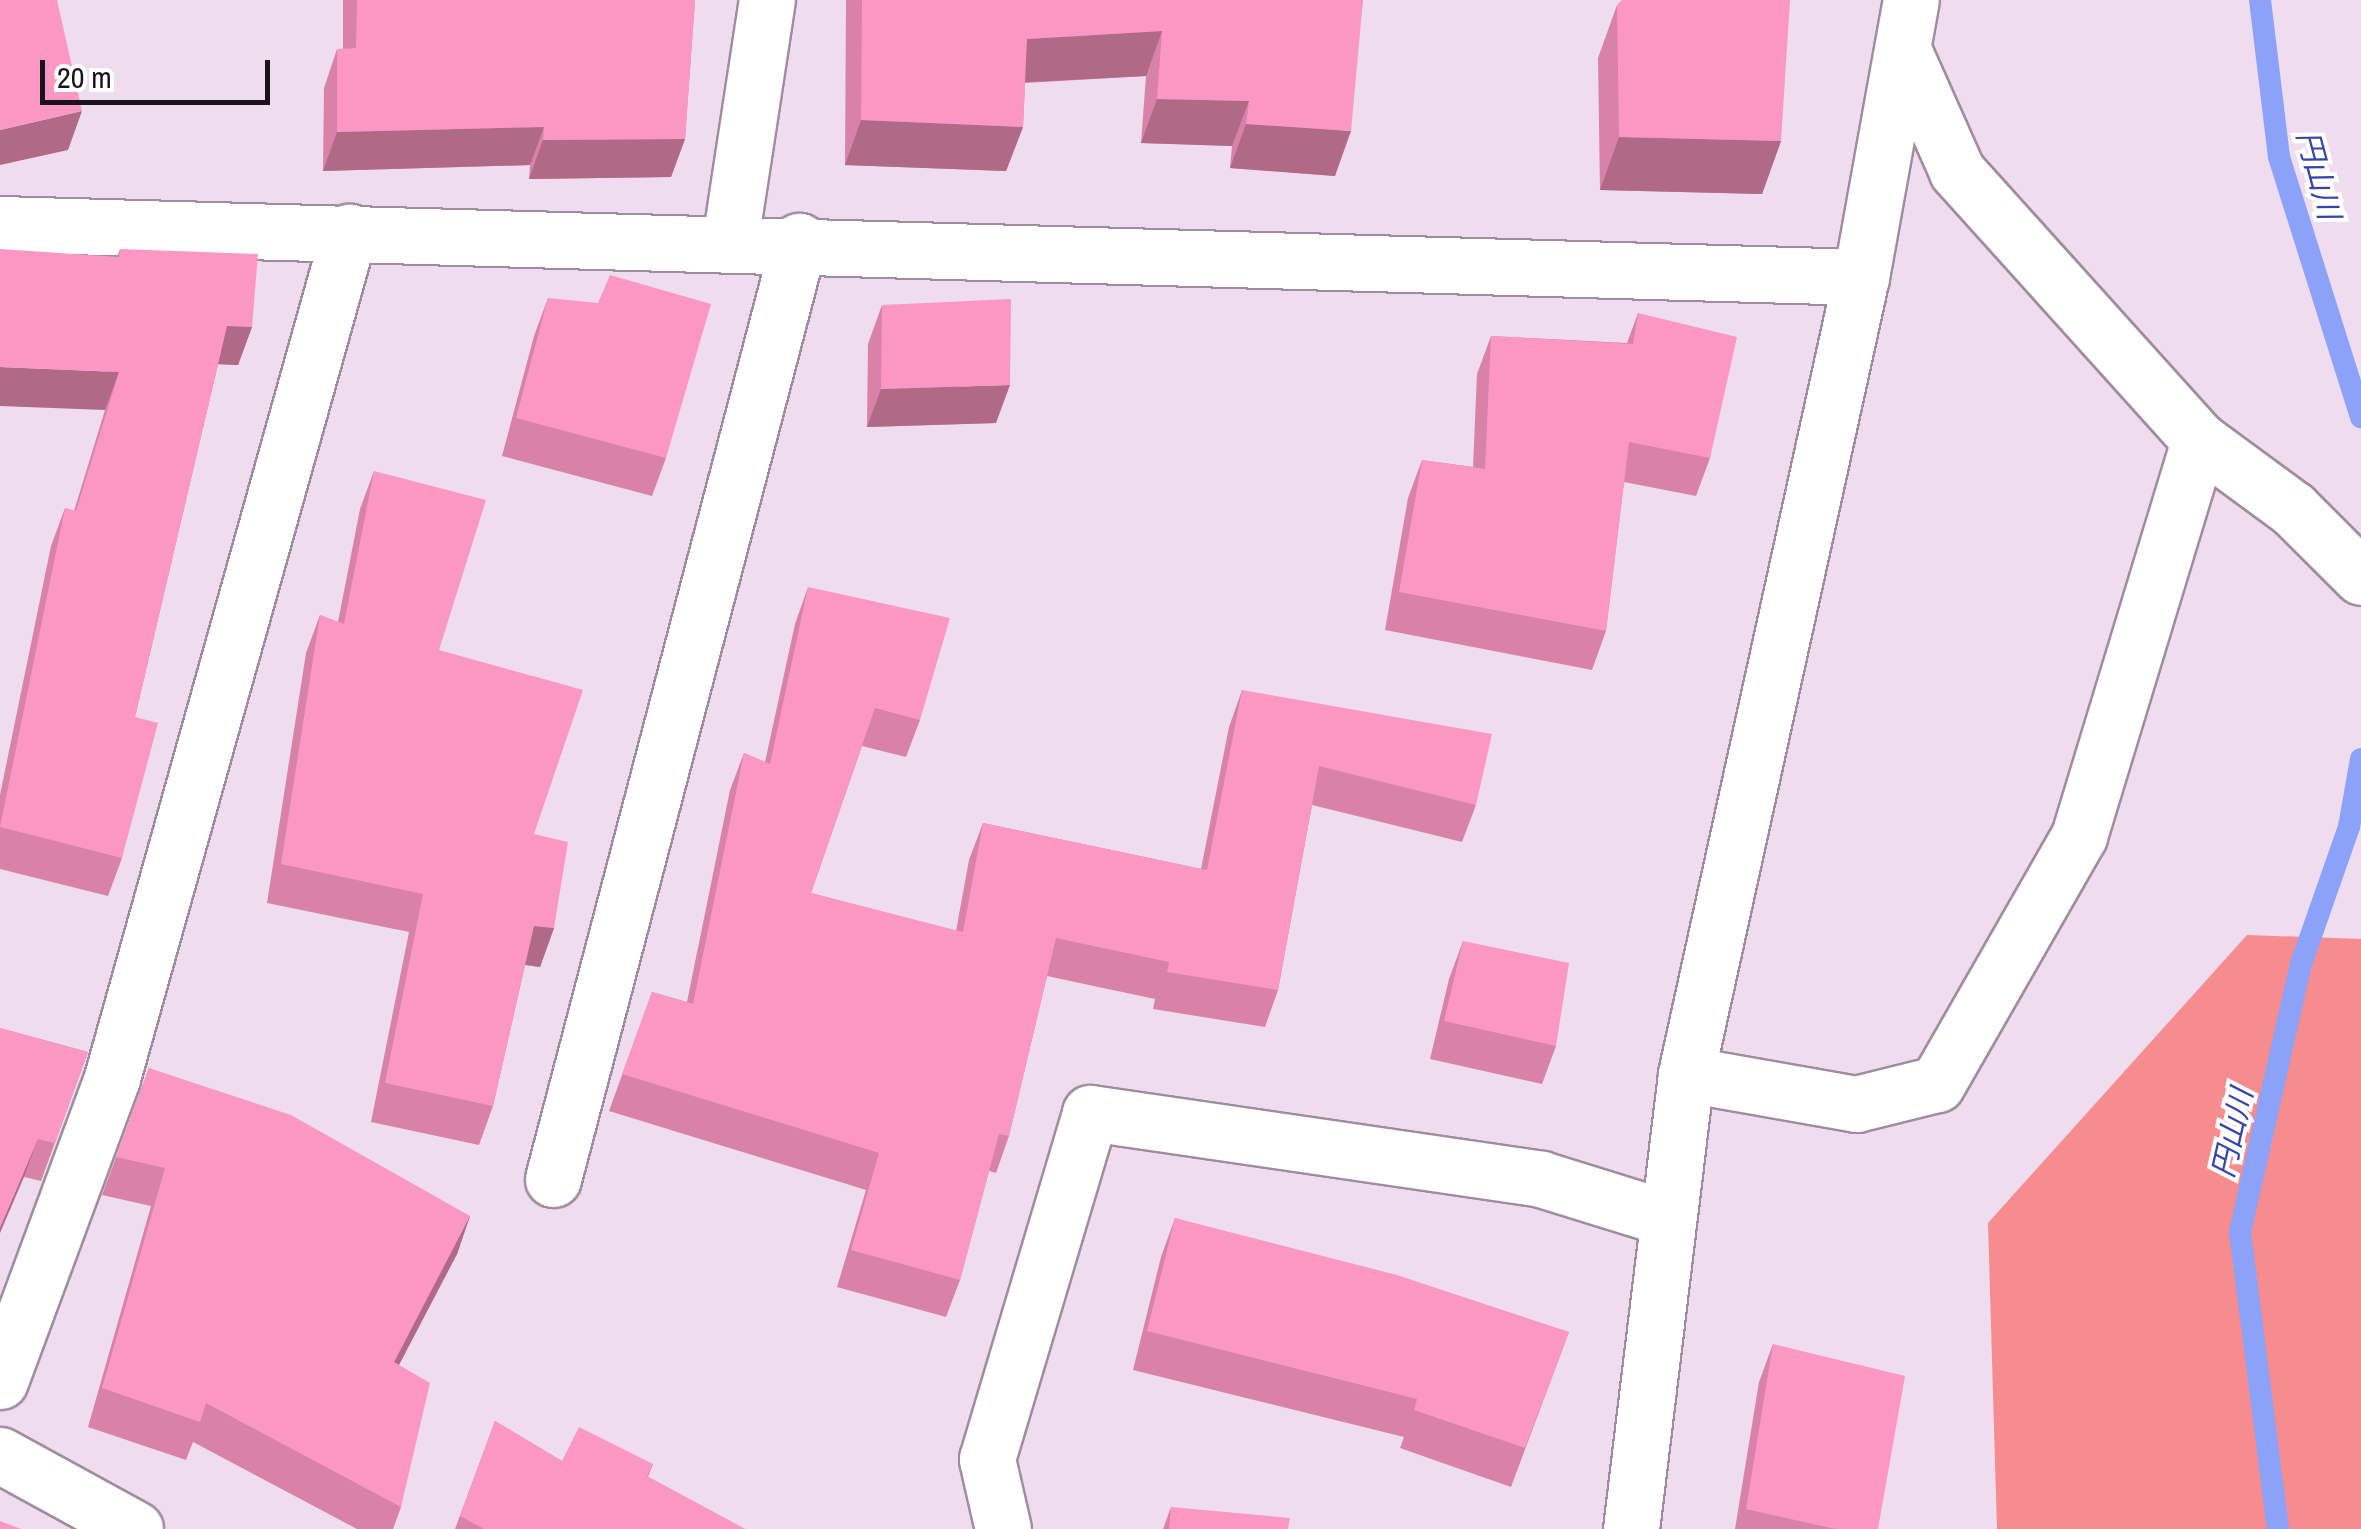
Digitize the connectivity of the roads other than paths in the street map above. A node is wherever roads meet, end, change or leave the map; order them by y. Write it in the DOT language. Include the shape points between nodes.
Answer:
graph roads {
  1 [pos="767,0"];
  2 [pos="1910,0"];
  3 [pos="1905,54"];
  4 [pos="0,224"];
  5 [pos="349,232"];
  6 [pos="730,240"];
  7 [pos="800,241"];
  8 [pos="1861,277"];
  9 [pos="2199,440"];
  10 [pos="2361,577"];
  11 [pos="1686,1074"];
  12 [pos="553,1179"];
  13 [pos="1668,1218"];
  14 [pos="0,1380"];
  15 [pos="0,1455"];
  16 [pos="135,1529"];
  17 [pos="1003,1529"];
  18 [pos="1631,1529"];
  1 -- 6 [label="street"];
  2 -- 3 [label="street"];
  3 -- 8 [label="street"];
  3 -- 9 [label="street" via="1956,171"];
  4 -- 5 [label="street"];
  5 -- 6 [label="street"];
  5 -- 14 [label="street" via="112,1078"];
  6 -- 7 [label="street"];
  7 -- 8 [label="street"];
  7 -- 12 [label="street"];
  8 -- 11 [label="street"];
  9 -- 10 [label="street" via="2293,509"];
  9 -- 11 [label="street" via="2079,836 1938,1084 1856,1104"];
  11 -- 13 [label="street"];
  13 -- 17 [label="street" via="1541,1180 1090,1113 987,1459"];
  13 -- 18 [label="street"];
  15 -- 16 [label="street"];
}
